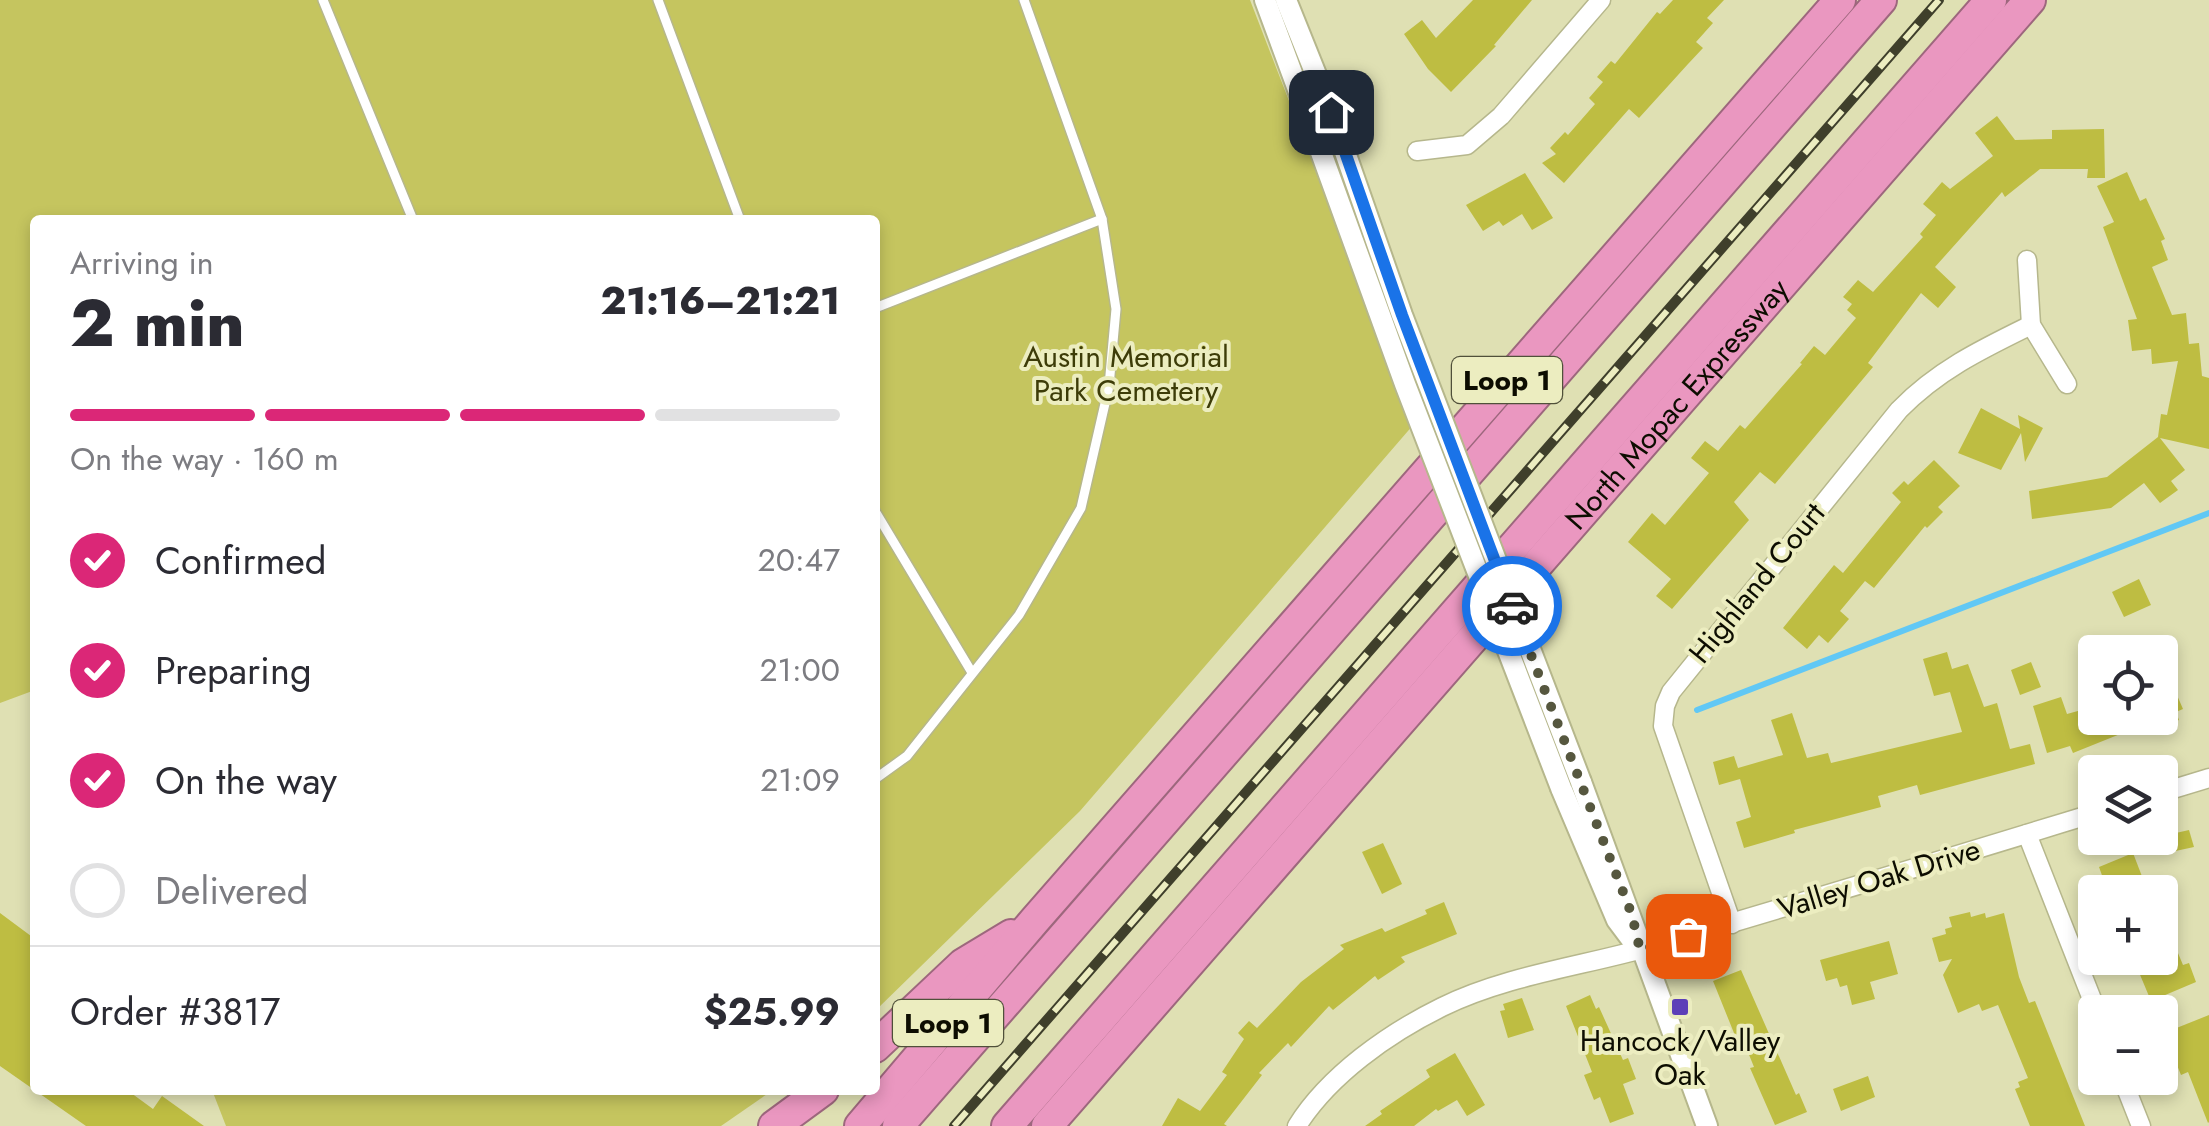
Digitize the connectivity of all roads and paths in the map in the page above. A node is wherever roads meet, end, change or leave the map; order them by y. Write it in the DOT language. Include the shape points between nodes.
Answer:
graph roads {
  1 [pos="323,0"];
  2 [pos="658,0"];
  3 [pos="1024,0"];
  4 [pos="1265,0"];
  5 [pos="1286,0"];
  6 [pos="1601,0"];
  7 [pos="1840,0"];
  8 [pos="1882,0"];
  9 [pos="1991,0"];
  10 [pos="2030,0"];
  11 [pos="1417,151"];
  12 [pos="411,215"];
  13 [pos="738,215"];
  14 [pos="1102,219"];
  15 [pos="2027,260"];
  16 [pos="880,306"];
  17 [pos="2031,325"];
  18 [pos="2067,384"];
  19 [pos="880,519"];
  20 [pos="972,672"];
  21 [pos="880,776"];
  22 [pos="2209,778"];
  23 [pos="1571,785"];
  24 [pos="2178,787"];
  25 [pos="2078,818"];
  26 [pos="2027,834"];
  27 [pos="1035,920"];
  28 [pos="1732,924"];
  29 [pos="1640,950"];
  30 [pos="2089,995"];
  31 [pos="880,1042"];
  32 [pos="816,1095"];
  33 [pos="2129,1095"];
  34 [pos="774,1126"];
  35 [pos="860,1126"];
  36 [pos="898,1126"];
  37 [pos="1007,1126"];
  38 [pos="1047,1126"];
  39 [pos="1297,1126"];
  40 [pos="1707,1126"];
  41 [pos="2141,1126"];
  1 -- 12 [label="lane"];
  2 -- 13 [label="lane"];
  3 -- 14 [label="lane"];
  4 -- 23 [label="street, bridge" via="1412,402"];
  5 -- 23 [label="street, bridge"];
  6 -- 11 [label="street" via="1501,116 1467,145"];
  7 -- 27 [label="highway, Loop 1"];
  8 -- 36 [label="highway"];
  9 -- 37 [label="highway"];
  10 -- 38 [label="highway, North Mopac Expressway"];
  14 -- 16 [label="lane"];
  14 -- 20 [label="lane" via="1116,309 1110,386 1080,508 1019,614"];
  15 -- 17 [label="street"];
  17 -- 18 [label="street"];
  17 -- 28 [label="street, Highland Court" via="1956,361 1898,410 1670,692 1663,726"];
  19 -- 20 [label="lane"];
  20 -- 21 [label="lane" via="907,756"];
  22 -- 24 [label="street"];
  23 -- 29 [label="street" via="1617,920"];
  25 -- 26 [label="street, Valley Oak Drive"];
  26 -- 28 [label="street, Valley Oak Drive"];
  26 -- 30 [label="street"];
  27 -- 31 [label="highway" via="963,964"];
  27 -- 35 [label="highway, Loop 1"];
  28 -- 29 [label="street, Valley Oak Drive"];
  29 -- 39 [label="street, Valley Oak Drive" via="1446,1005 1367,1055"];
  29 -- 40 [label="street"];
  32 -- 34 [label="highway"];
  33 -- 41 [label="street"];
}
